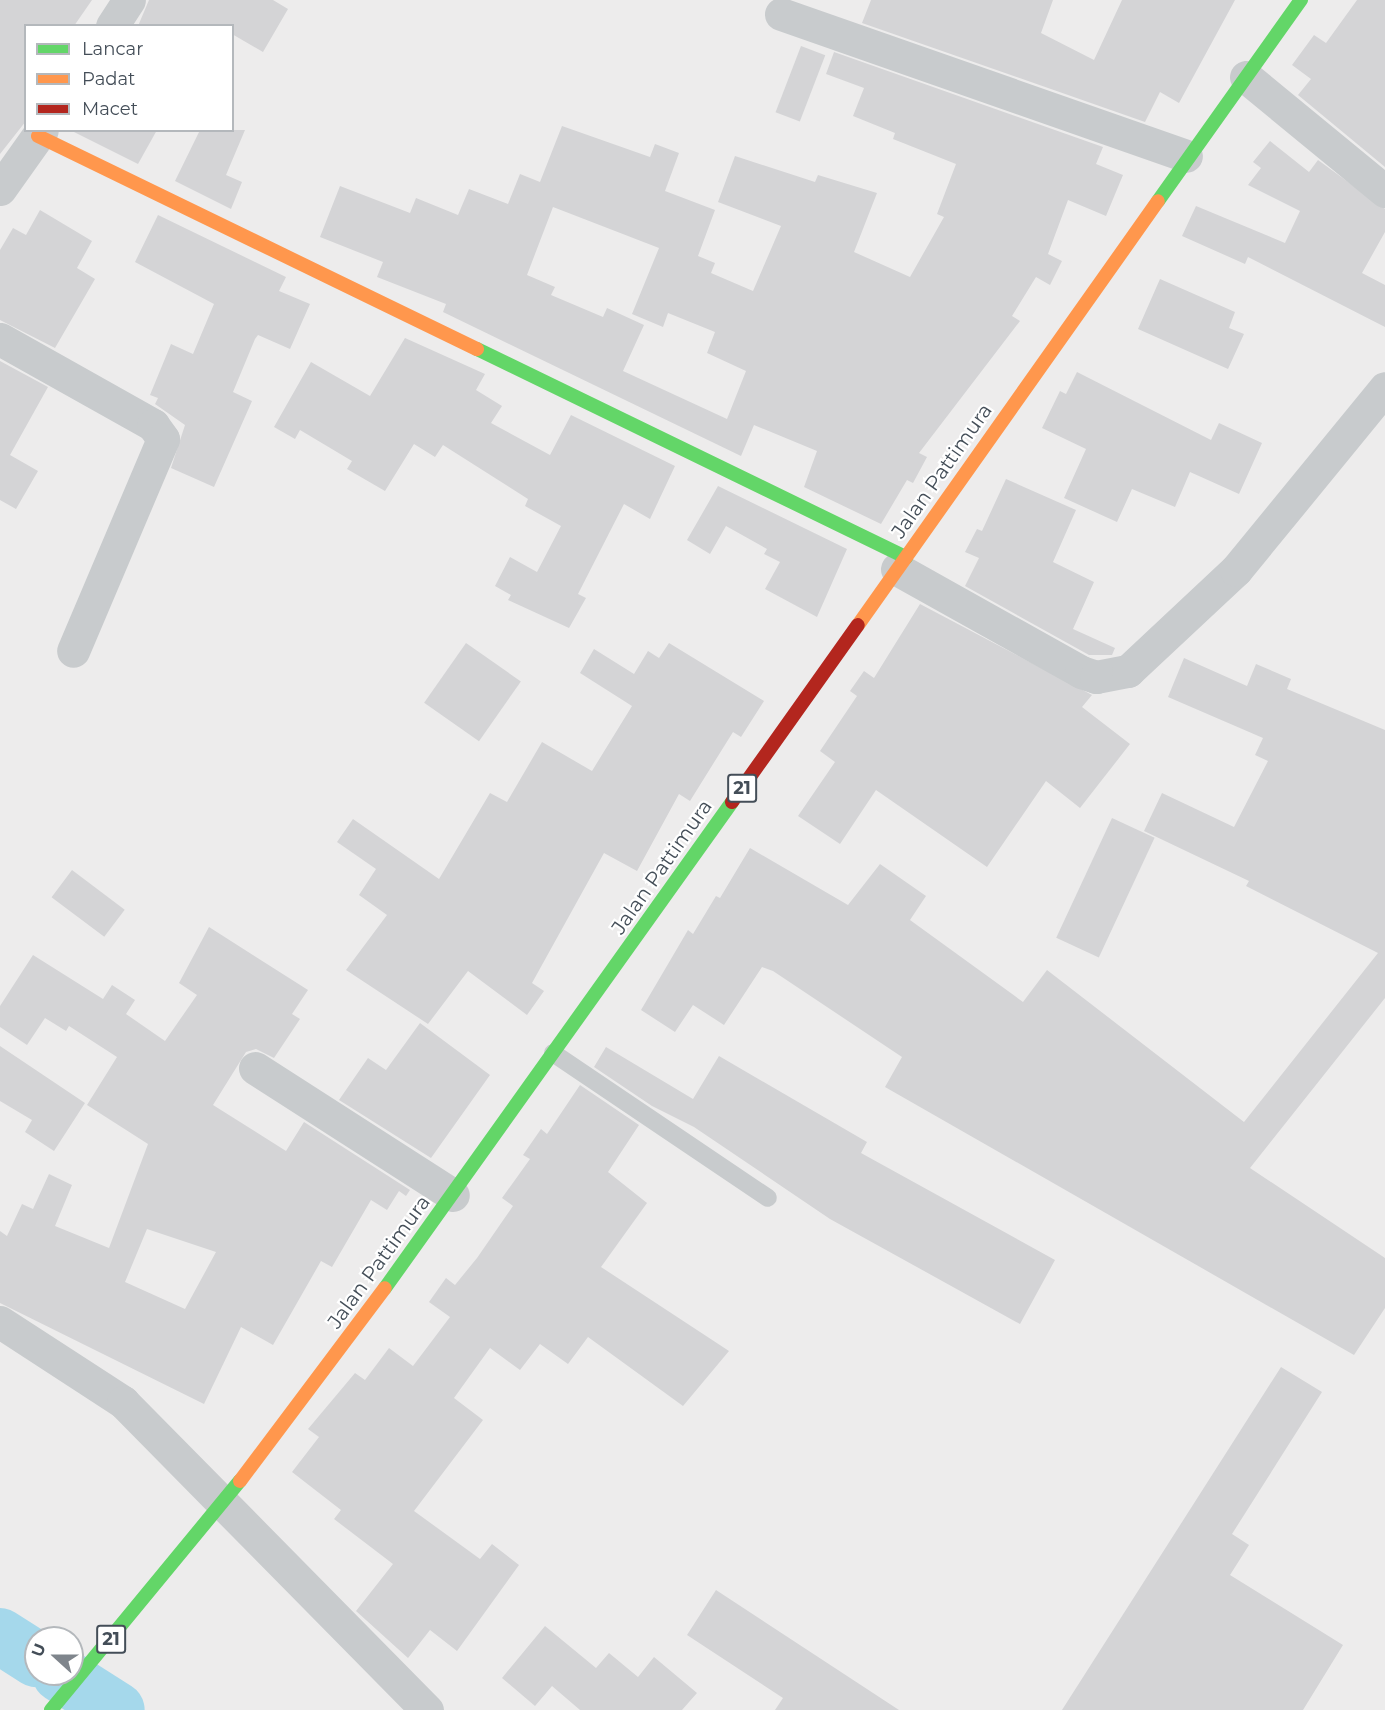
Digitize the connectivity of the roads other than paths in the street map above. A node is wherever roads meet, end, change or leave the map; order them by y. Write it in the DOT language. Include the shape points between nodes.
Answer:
graph roads {
  1 [pos="129,0"];
  2 [pos="1301,0"];
  3 [pos="781,14"];
  4 [pos="113,24"];
  5 [pos="1246,77"];
  6 [pos="40,133"];
  7 [pos="1186,156"];
  8 [pos="0,189"];
  9 [pos="1385,191"];
  10 [pos="0,339"];
  11 [pos="1385,388"];
  12 [pos="902,563"];
  13 [pos="73,651"];
  14 [pos="553,1053"];
  15 [pos="255,1068"];
  16 [pos="453,1195"];
  17 [pos="768,1198"];
  18 [pos="0,1322"];
  19 [pos="222,1505"];
  20 [pos="51,1710"];
  21 [pos="427,1710"];
  1 -- 4 [label="street"];
  2 -- 5 [label="main road, Jalan Pattimura / 21"];
  3 -- 7 [label="street"];
  5 -- 7 [label="main road, Jalan Pattimura / 21"];
  5 -- 9 [label="street"];
  6 -- 8 [label="street"];
  6 -- 12 [label="main road"];
  7 -- 12 [label="main road, Jalan Pattimura / 21"];
  10 -- 13 [label="street" via="153,425 164,439"];
  11 -- 12 [label="street" via="1236,570 1128,671 1096,677 1081,672"];
  12 -- 14 [label="main road, Jalan Pattimura / 21"];
  14 -- 16 [label="main road, Jalan Pattimura / 21"];
  14 -- 17 [label="lane"];
  15 -- 16 [label="street"];
  16 -- 19 [label="main road, Jalan Pattimura / 21"];
  18 -- 19 [label="street" via="123,1402"];
  19 -- 20 [label="main road, Jalan Pattimura / 21"];
  19 -- 21 [label="street"];
}
